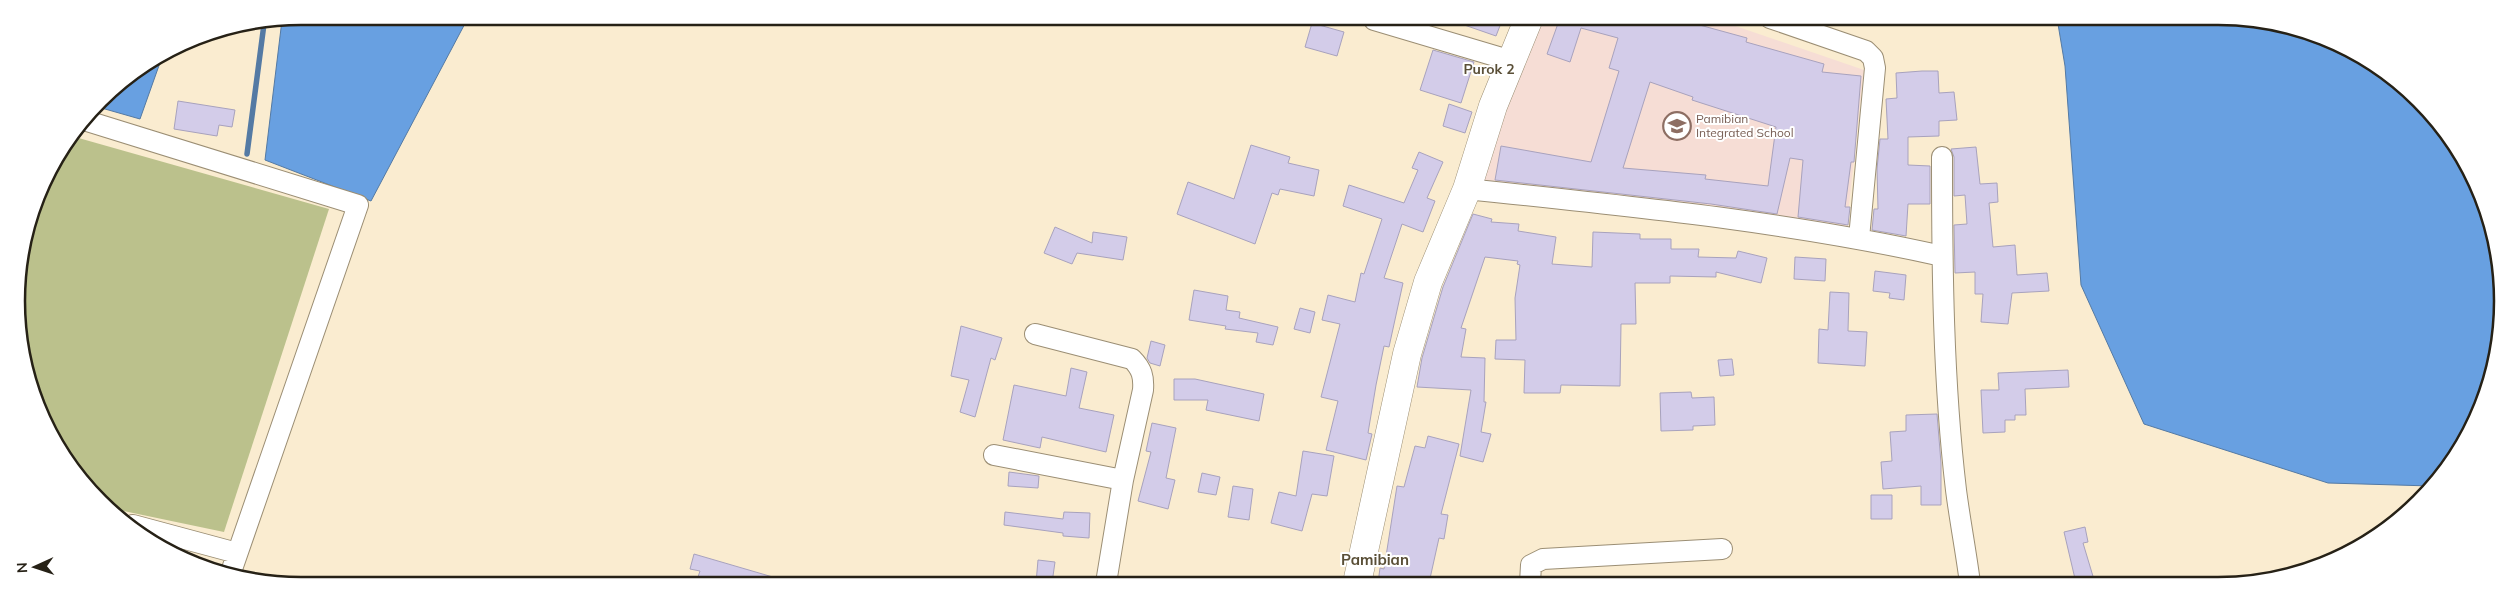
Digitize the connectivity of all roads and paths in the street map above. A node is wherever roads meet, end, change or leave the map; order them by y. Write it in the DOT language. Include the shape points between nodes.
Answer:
graph roads {
  1 [pos="1391,25"];
  2 [pos="1527,25"];
  3 [pos="1790,25"];
  4 [pos="1512,61"];
  5 [pos="91,122"];
  6 [pos="1942,157"];
  7 [pos="1467,189"];
  8 [pos="1859,238"];
  9 [pos="1942,256"];
  10 [pos="1036,334"];
  11 [pos="994,455"];
  12 [pos="1122,480"];
  13 [pos="146,528"];
  14 [pos="1722,549"];
  15 [pos="237,553"];
  16 [pos="232,568"];
  17 [pos="1107,577"];
  18 [pos="1358,577"];
  19 [pos="1530,577"];
  20 [pos="1969,577"];
  1 -- 4 [label="street"];
  2 -- 4 [label="street"];
  3 -- 8 [label="street" via="1866,51 1873,58 1875,68"];
  4 -- 7 [label="street" via="1493,106"];
  5 -- 15 [label="street" via="358,204"];
  6 -- 9 [label="street"];
  7 -- 8 [label="street" via="1642,208"];
  7 -- 18 [label="street" via="1428,282 1407,354"];
  8 -- 9 [label="street"];
  9 -- 20 [label="street" via="1956,488"];
  10 -- 12 [label="street" via="1119,354 1139,366 1144,376 1143,390"];
  11 -- 12 [label="street"];
  12 -- 17 [label="street"];
  13 -- 15 [label="street"];
  14 -- 19 [label="street" via="1543,559 1531,565"];
  15 -- 16 [label="street"];
}
